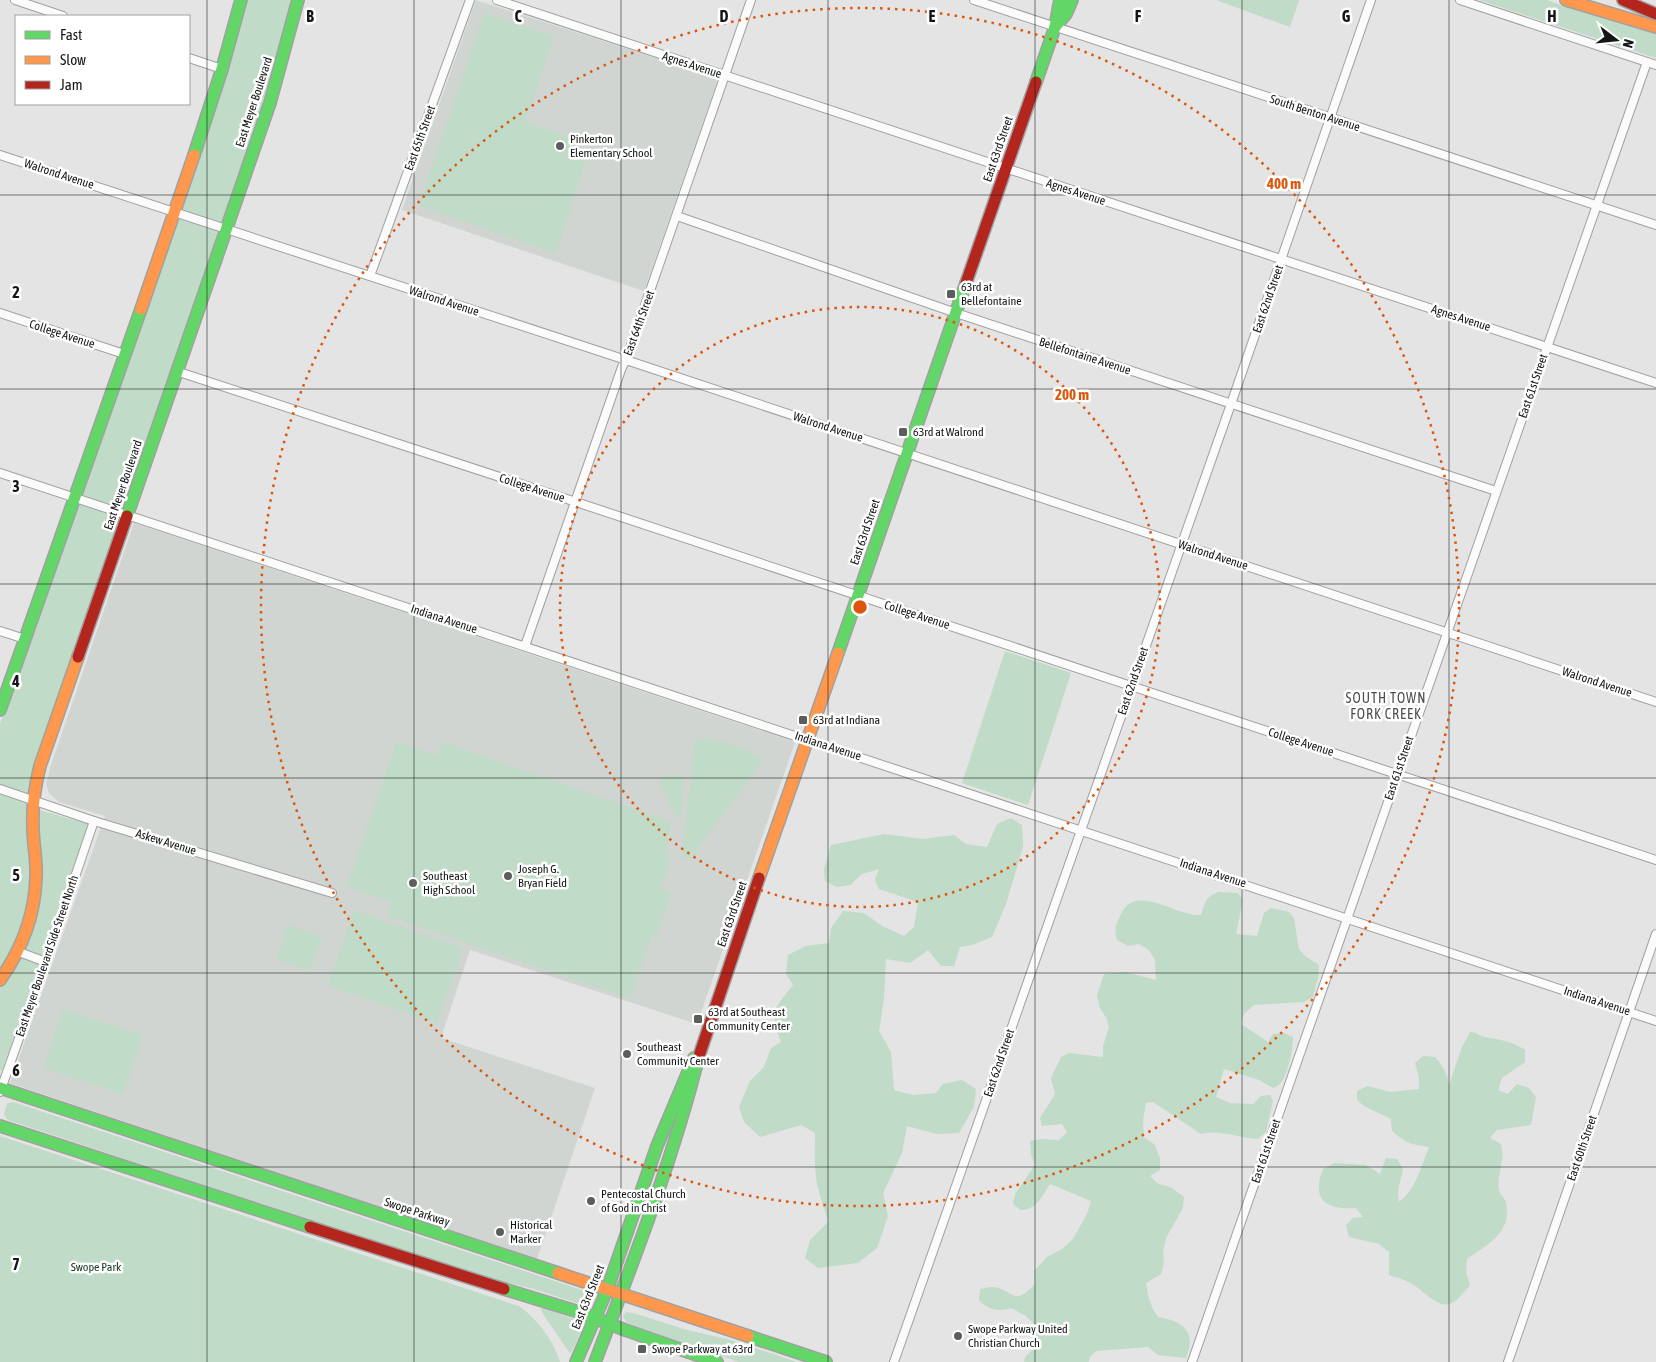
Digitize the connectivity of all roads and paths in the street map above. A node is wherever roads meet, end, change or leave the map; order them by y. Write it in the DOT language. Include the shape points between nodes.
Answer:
graph roads {
  1 [pos="15,0"];
  2 [pos="241,0"];
  3 [pos="298,0"];
  4 [pos="470,0"];
  5 [pos="497,0"];
  6 [pos="751,0"];
  7 [pos="974,0"];
  8 [pos="1060,0"];
  9 [pos="1072,0"];
  10 [pos="1371,0"];
  11 [pos="1460,0"];
  12 [pos="1566,0"];
  13 [pos="1623,0"];
  14 [pos="1656,14"];
  15 [pos="60,15"];
  16 [pos="1055,27"];
  17 [pos="1656,27"];
  18 [pos="190,58"];
  19 [pos="1647,62"];
  20 [pos="1656,65"];
  21 [pos="222,69"];
  22 [pos="726,76"];
  23 [pos="1330,118"];
  24 [pos="0,155"];
  25 [pos="1006,169"];
  26 [pos="1596,205"];
  27 [pos="175,212"];
  28 [pos="677,216"];
  29 [pos="1656,225"];
  30 [pos="226,229"];
  31 [pos="1281,260"];
  32 [pos="370,276"];
  33 [pos="0,313"];
  34 [pos="956,313"];
  35 [pos="1547,346"];
  36 [pos="124,354"];
  37 [pos="626,360"];
  38 [pos="176,372"];
  39 [pos="1656,383"];
  40 [pos="1231,404"];
  41 [pos="906,453"];
  42 [pos="0,473"];
  43 [pos="1496,491"];
  44 [pos="74,497"];
  45 [pos="576,502"];
  46 [pos="127,515"];
  47 [pos="1182,544"];
  48 [pos="857,595"];
  49 [pos="0,631"];
  50 [pos="1446,632"];
  51 [pos="25,639"];
  52 [pos="526,646"];
  53 [pos="1132,686"];
  54 [pos="1656,702"];
  55 [pos="0,710"];
  56 [pos="807,739"];
  57 [pos="1397,774"];
  58 [pos="0,789"];
  59 [pos="34,800"];
  60 [pos="94,820"];
  61 [pos="1081,829"];
  62 [pos="1656,860"];
  63 [pos="332,893"];
  64 [pos="1347,918"];
  65 [pos="1656,934"];
  66 [pos="19,952"];
  67 [pos="46,962"];
  68 [pos="0,980"];
  69 [pos="1629,1012"];
  70 [pos="1656,1020"];
  71 [pos="701,1046"];
  72 [pos="0,1089"];
  73 [pos="0,1126"];
  74 [pos="607,1290"];
  75 [pos="621,1294"];
  76 [pos="596,1318"];
  77 [pos="610,1324"];
  78 [pos="576,1362"];
  79 [pos="596,1362"];
  80 [pos="717,1362"];
  81 [pos="826,1362"];
  82 [pos="894,1362"];
  83 [pos="1192,1362"];
  84 [pos="1508,1362"];
  1 -- 15 [label="street"];
  2 -- 21 [label="main road"];
  3 -- 30 [label="main road, East Meyer Boulevard" via="270,103"];
  4 -- 32 [label="street, East 65th Street"];
  5 -- 22 [label="street, Agnes Avenue"];
  6 -- 22 [label="street, East 64th Street"];
  7 -- 16 [label="street, South Benton Avenue"];
  8 -- 16 [label="main road, East 63rd Street"];
  9 -- 16 [label="main road, East 63rd Street"];
  10 -- 23 [label="street, East 62nd Street"];
  11 -- 19 [label="street"];
  12 -- 17 [label="main road"];
  13 -- 14 [label="main road"];
  16 -- 23 [label="street, South Benton Avenue"];
  16 -- 25 [label="main road, East 63rd Street"];
  18 -- 21 [label="street"];
  19 -- 20 [label="street"];
  19 -- 26 [label="street, East 61st Street"];
  21 -- 27 [label="main road"];
  22 -- 25 [label="street, Agnes Avenue"];
  22 -- 28 [label="street, East 64th Street"];
  23 -- 26 [label="street, South Benton Avenue"];
  23 -- 31 [label="street, East 62nd Street"];
  24 -- 27 [label="street, Walrond Avenue"];
  25 -- 31 [label="street, Agnes Avenue"];
  25 -- 34 [label="main road, East 63rd Street"];
  26 -- 29 [label="street, South Benton Avenue"];
  26 -- 35 [label="street, East 61st Street"];
  27 -- 30 [label="street, Walrond Avenue"];
  27 -- 36 [label="main road"];
  28 -- 34 [label="street, Bellefontaine Avenue"];
  28 -- 37 [label="street, East 64th Street"];
  30 -- 32 [label="street, Walrond Avenue"];
  30 -- 38 [label="main road, East Meyer Boulevard"];
  31 -- 35 [label="street, Agnes Avenue"];
  31 -- 40 [label="street, East 62nd Street"];
  32 -- 37 [label="street, Walrond Avenue"];
  33 -- 36 [label="street, College Avenue"];
  34 -- 40 [label="street, Bellefontaine Avenue"];
  34 -- 41 [label="main road, East 63rd Street"];
  35 -- 39 [label="street, Agnes Avenue"];
  35 -- 43 [label="street, East 61st Street"];
  36 -- 44 [label="main road"];
  37 -- 41 [label="street, Walrond Avenue"];
  37 -- 45 [label="street, East 64th Street"];
  38 -- 45 [label="street, College Avenue"];
  38 -- 46 [label="main road, East Meyer Boulevard"];
  40 -- 43 [label="street, Bellefontaine Avenue"];
  40 -- 47 [label="street, East 62nd Street"];
  41 -- 47 [label="street, Walrond Avenue"];
  41 -- 48 [label="main road, East 63rd Street"];
  42 -- 44 [label="street, Indiana Avenue"];
  43 -- 50 [label="street, East 61st Street"];
  44 -- 46 [label="street, Indiana Avenue"];
  44 -- 51 [label="main road"];
  45 -- 48 [label="street, College Avenue"];
  45 -- 52 [label="street, East 64th Street"];
  46 -- 52 [label="street, Indiana Avenue"];
  46 -- 59 [label="main road, East Meyer Boulevard" via="40,766"];
  47 -- 50 [label="street, Walrond Avenue"];
  47 -- 53 [label="street, East 62nd Street"];
  48 -- 53 [label="street, College Avenue"];
  48 -- 56 [label="main road, East 63rd Street"];
  49 -- 51 [label="street"];
  50 -- 54 [label="street, Walrond Avenue"];
  50 -- 57 [label="street, East 61st Street"];
  51 -- 55 [label="main road"];
  52 -- 56 [label="street, Indiana Avenue"];
  53 -- 57 [label="street, College Avenue"];
  53 -- 61 [label="street, East 62nd Street"];
  56 -- 61 [label="street, Indiana Avenue"];
  56 -- 71 [label="main road, East 63rd Street"];
  57 -- 62 [label="street, College Avenue"];
  57 -- 64 [label="street, East 61st Street"];
  58 -- 59 [label="street, Askew Avenue"];
  59 -- 60 [label="street, Askew Avenue"];
  59 -- 66 [label="main road, East Meyer Boulevard" via="36,886 28,932"];
  60 -- 63 [label="street, Askew Avenue"];
  60 -- 67 [label="street, East Meyer Boulevard Side Street North"];
  61 -- 64 [label="street, Indiana Avenue"];
  61 -- 82 [label="street, East 62nd Street"];
  64 -- 69 [label="street, Indiana Avenue"];
  64 -- 83 [label="street, East 61st Street"];
  65 -- 69 [label="street, East 60th Street"];
  66 -- 67 [label="street"];
  66 -- 68 [label="main road, East Meyer Boulevard"];
  67 -- 72 [label="street, East Meyer Boulevard Side Street North"];
  69 -- 70 [label="street, Indiana Avenue"];
  69 -- 84 [label="street, East 60th Street"];
  71 -- 74 [label="main road, East 63rd Street" via="657,1146"];
  71 -- 75 [label="main road, East 63rd Street" via="667,1165"];
  72 -- 74 [label="main road, Swope Parkway"];
  73 -- 76 [label="main road"];
  74 -- 75 [label="main road, Swope Parkway"];
  74 -- 76 [label="main road, East 63rd Street"];
  75 -- 77 [label="main road, East 63rd Street"];
  75 -- 81 [label="main road, Swope Parkway"];
  76 -- 77 [label="main road"];
  76 -- 78 [label="main road, East 63rd Street"];
  77 -- 79 [label="main road, East 63rd Street"];
  77 -- 80 [label="main road"];
}
